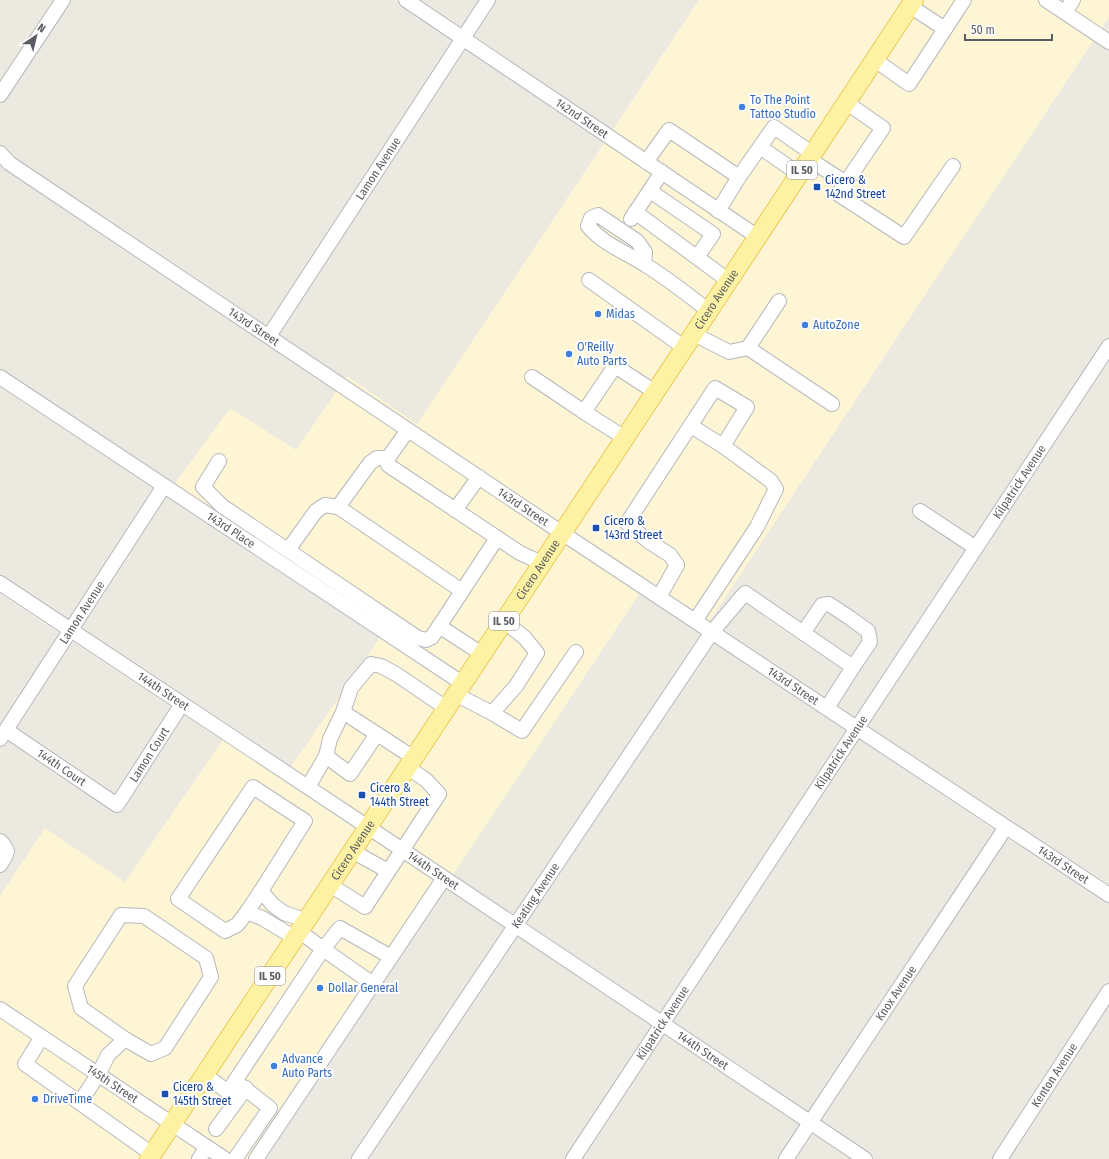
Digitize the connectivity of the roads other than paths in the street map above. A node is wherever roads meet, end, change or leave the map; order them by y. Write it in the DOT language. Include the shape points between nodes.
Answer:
graph roads {
  1 [pos="63,0"];
  2 [pos="406,0"];
  3 [pos="488,0"];
  4 [pos="964,0"];
  5 [pos="1046,0"];
  6 [pos="1073,0"];
  7 [pos="912,3"];
  8 [pos="1065,12"];
  9 [pos="945,29"];
  10 [pos="462,38"];
  11 [pos="1109,42"];
  12 [pos="875,60"];
  13 [pos="0,95"];
  14 [pos="847,103"];
  15 [pos="760,147"];
  16 [pos="0,153"];
  17 [pos="811,156"];
  18 [pos="646,162"];
  19 [pos="953,166"];
  20 [pos="662,172"];
  21 [pos="799,174"];
  22 [pos="739,177"];
  23 [pos="846,183"];
  24 [pos="650,191"];
  25 [pos="718,211"];
  26 [pos="758,237"];
  27 [pos="697,257"];
  28 [pos="644,264"];
  29 [pos="589,280"];
  30 [pos="729,281"];
  31 [pos="779,301"];
  32 [pos="709,311"];
  33 [pos="269,336"];
  34 [pos="689,341"];
  35 [pos="1109,346"];
  36 [pos="748,348"];
  37 [pos="0,377"];
  38 [pos="532,377"];
  39 [pos="655,392"];
  40 [pos="832,404"];
  41 [pos="584,412"];
  42 [pos="691,426"];
  43 [pos="408,430"];
  44 [pos="625,438"];
  45 [pos="723,446"];
  46 [pos="388,458"];
  47 [pos="219,461"];
  48 [pos="479,477"];
  49 [pos="164,486"];
  50 [pos="338,507"];
  51 [pos="455,510"];
  52 [pos="920,511"];
  53 [pos="562,533"];
  54 [pos="497,538"];
  55 [pos="976,548"];
  56 [pos="288,550"];
  57 [pos="542,563"];
  58 [pos="0,583"];
  59 [pos="462,591"];
  60 [pos="659,597"];
  61 [pos="504,621"];
  62 [pos="695,621"];
  63 [pos="439,626"];
  64 [pos="70,630"];
  65 [pos="712,632"];
  66 [pos="803,633"];
  67 [pos="576,652"];
  68 [pos="482,654"];
  69 [pos="853,667"];
  70 [pos="454,695"];
  71 [pos="182,704"];
  72 [pos="827,708"];
  73 [pos="343,712"];
  74 [pos="492,713"];
  75 [pos="857,728"];
  76 [pos="377,734"];
  77 [pos="3,735"];
  78 [pos="326,756"];
  79 [pos="410,762"];
  80 [pos="308,787"];
  81 [pos="117,805"];
  82 [pos="368,827"];
  83 [pos="1006,827"];
  84 [pos="0,841"];
  85 [pos="402,850"];
  86 [pos="352,851"];
  87 [pos="0,865"];
  88 [pos="388,871"];
  89 [pos="444,878"];
  90 [pos="330,885"];
  91 [pos="261,891"];
  92 [pos="1109,896"];
  93 [pos="247,912"];
  94 [pos="516,926"];
  95 [pos="300,930"];
  96 [pos="323,949"];
  97 [pos="391,957"];
  98 [pos="373,984"];
  99 [pos="1109,991"];
  100 [pos="0,1009"];
  101 [pos="662,1024"];
  102 [pos="42,1037"];
  103 [pos="125,1039"];
  104 [pos="98,1074"];
  105 [pos="204,1075"];
  106 [pos="240,1085"];
  107 [pos="80,1102"];
  108 [pos="810,1123"];
  109 [pos="172,1124"];
  110 [pos="216,1129"];
  111 [pos="207,1147"];
  112 [pos="151,1156"];
  113 [pos="199,1159"];
  114 [pos="225,1159"];
  115 [pos="235,1159"];
  116 [pos="256,1159"];
  117 [pos="359,1159"];
  118 [pos="573,1159"];
  119 [pos="786,1159"];
  120 [pos="865,1159"];
  121 [pos="1000,1159"];
  1 -- 13 [label="street"];
  2 -- 10 [label="street, 142nd Street"];
  3 -- 10 [label="street, Lamon Avenue"];
  4 -- 9 [label="street"];
  5 -- 8 [label="street"];
  6 -- 8 [label="street"];
  7 -- 9 [label="street"];
  7 -- 12 [label="main road, Cicero Avenue / IL 50"];
  8 -- 11 [label="street"];
  9 -- 12 [label="street" via="909,84"];
  10 -- 18 [label="street, 142nd Street"];
  10 -- 33 [label="street, Lamon Avenue"];
  12 -- 14 [label="main road, Cicero Avenue / IL 50"];
  14 -- 17 [label="main road, Cicero Avenue / IL 50"];
  14 -- 23 [label="street" via="883,128"];
  15 -- 17 [label="street" via="774,127"];
  15 -- 21 [label="street"];
  15 -- 22 [label="street"];
  16 -- 33 [label="street, 143rd Street" via="9,163"];
  17 -- 21 [label="main road, Cicero Avenue / IL 50"];
  17 -- 23 [label="street"];
  18 -- 20 [label="street, 142nd Street"];
  18 -- 22 [label="street" via="669,130"];
  19 -- 23 [label="street" via="904,237 838,194"];
  20 -- 24 [label="street"];
  20 -- 25 [label="street, 142nd Street"];
  21 -- 26 [label="main road, Cicero Avenue / IL 50"];
  22 -- 25 [label="street"];
  24 -- 27 [label="street" via="712,234"];
  24 -- 27 [label="street" via="633,216"];
  25 -- 26 [label="street, 142nd Street"];
  26 -- 30 [label="main road, Cicero Avenue / IL 50"];
  27 -- 30 [label="street"];
  28 -- 32 [label="street"];
  29 -- 34 [label="street"];
  30 -- 32 [label="main road, Cicero Avenue / IL 50"];
  31 -- 36 [label="street"];
  32 -- 34 [label="main road, Cicero Avenue / IL 50"];
  33 -- 43 [label="street, 143rd Street"];
  34 -- 36 [label="street" via="729,352"];
  34 -- 39 [label="main road, Cicero Avenue / IL 50"];
  35 -- 55 [label="street, Kilpatrick Avenue"];
  36 -- 40 [label="street"];
  37 -- 49 [label="street, 143rd Place"];
  38 -- 41 [label="street"];
  39 -- 41 [label="street" via="615,366"];
  39 -- 44 [label="main road, Cicero Avenue / IL 50"];
  41 -- 44 [label="street"];
  42 -- 45 [label="street"];
  42 -- 45 [label="street" via="716,388 747,407"];
  42 -- 60 [label="street" via="628,523 670,555 677,565"];
  43 -- 46 [label="street"];
  43 -- 48 [label="street, 143rd Street"];
  44 -- 53 [label="main road, Cicero Avenue / IL 50"];
  45 -- 62 [label="street" via="771,481 776,489 757,527"];
  46 -- 50 [label="street" via="377,458 370,463"];
  46 -- 51 [label="street" via="388,465"];
  47 -- 56 [label="street" via="203,487 222,506"];
  48 -- 51 [label="street"];
  48 -- 53 [label="street, 143rd Street"];
  49 -- 64 [label="street, Lamon Avenue"];
  49 -- 70 [label="street, 143rd Place"];
  50 -- 56 [label="street" via="325,505 316,511"];
  50 -- 59 [label="street"];
  51 -- 54 [label="street"];
  52 -- 55 [label="street"];
  53 -- 57 [label="main road, Cicero Avenue / IL 50"];
  53 -- 60 [label="street, 143rd Street"];
  54 -- 57 [label="street"];
  54 -- 59 [label="street"];
  55 -- 75 [label="street, Kilpatrick Avenue"];
  56 -- 63 [label="street" via="418,638 426,640 432,637"];
  57 -- 61 [label="main road, Cicero Avenue / IL 50"];
  58 -- 64 [label="street, 144th Street"];
  59 -- 63 [label="street"];
  60 -- 62 [label="street, 143rd Street"];
  61 -- 68 [label="main road, Cicero Avenue / IL 50"];
  61 -- 74 [label="street" via="525,638 537,653 516,686"];
  62 -- 65 [label="street, 143rd Street"];
  63 -- 68 [label="street"];
  64 -- 71 [label="street, 144th Street"];
  64 -- 77 [label="street, Lamon Avenue"];
  65 -- 66 [label="street, Keating Avenue" via="745,593"];
  65 -- 72 [label="street, 143rd Street"];
  65 -- 94 [label="street, Keating Avenue"];
  66 -- 69 [label="street"];
  66 -- 69 [label="street" via="822,605 829,604 850,618 868,631 870,642"];
  67 -- 74 [label="street" via="522,731"];
  68 -- 70 [label="main road, Cicero Avenue / IL 50"];
  69 -- 72 [label="street"];
  70 -- 73 [label="street" via="371,664 351,688"];
  70 -- 74 [label="street"];
  70 -- 79 [label="main road, Cicero Avenue / IL 50"];
  71 -- 80 [label="street, 144th Street"];
  71 -- 81 [label="street, Lamon Court"];
  72 -- 75 [label="street, 143rd Street"];
  73 -- 76 [label="street"];
  73 -- 78 [label="street" via="330,739"];
  75 -- 83 [label="street, 143rd Street"];
  75 -- 101 [label="street, Kilpatrick Avenue"];
  76 -- 78 [label="street" via="350,774"];
  76 -- 79 [label="street"];
  77 -- 81 [label="street, 144th Court"];
  78 -- 80 [label="street"];
  79 -- 82 [label="main road, Cicero Avenue / IL 50"];
  79 -- 85 [label="street" via="439,794"];
  80 -- 82 [label="street, 144th Street"];
  82 -- 85 [label="street, 144th Street"];
  82 -- 86 [label="main road, Cicero Avenue / IL 50"];
  83 -- 92 [label="street, 143rd Street"];
  83 -- 108 [label="street, Knox Avenue"];
  84 -- 87 [label="street" via="7,850"];
  85 -- 88 [label="street"];
  85 -- 89 [label="street, 144th Street"];
  86 -- 88 [label="street"];
  86 -- 90 [label="main road, Cicero Avenue / IL 50"];
  88 -- 90 [label="street" via="364,907"];
  89 -- 94 [label="street, 144th Street"];
  89 -- 97 [label="street"];
  90 -- 95 [label="main road, Cicero Avenue / IL 50"];
  91 -- 93 [label="street"];
  91 -- 93 [label="street" via="305,821 253,787 178,899 225,931 237,925"];
  91 -- 95 [label="street"];
  93 -- 95 [label="street"];
  94 -- 101 [label="street, 144th Street"];
  94 -- 117 [label="street, Keating Avenue"];
  95 -- 96 [label="street"];
  95 -- 105 [label="main road, Cicero Avenue / IL 50"];
  96 -- 97 [label="street" via="340,928"];
  96 -- 98 [label="street"];
  96 -- 106 [label="street"];
  97 -- 98 [label="street"];
  98 -- 116 [label="street"];
  99 -- 121 [label="street, Kenton Avenue"];
  100 -- 102 [label="street, 145th Street"];
  101 -- 108 [label="street, 144th Street"];
  101 -- 118 [label="street, Kilpatrick Avenue"];
  102 -- 104 [label="street, 145th Street"];
  102 -- 107 [label="street" via="25,1064"];
  103 -- 103 [label="street" via="151,1054 165,1048 211,977 206,958 144,916 121,915 75,986 81,1008"];
  103 -- 104 [label="street" via="108,1055"];
  104 -- 107 [label="street"];
  104 -- 109 [label="street, 145th Street"];
  105 -- 106 [label="street" via="228,1092"];
  105 -- 109 [label="main road, Cicero Avenue / IL 50"];
  106 -- 110 [label="street"];
  106 -- 115 [label="street" via="270,1108"];
  107 -- 112 [label="street"];
  108 -- 119 [label="street, Knox Avenue"];
  108 -- 120 [label="street, 144th Street"];
  109 -- 111 [label="street, 145th Street"];
  109 -- 112 [label="main road, Cicero Avenue / IL 50"];
  111 -- 113 [label="street"];
  111 -- 114 [label="street, 145th Street"];
}
